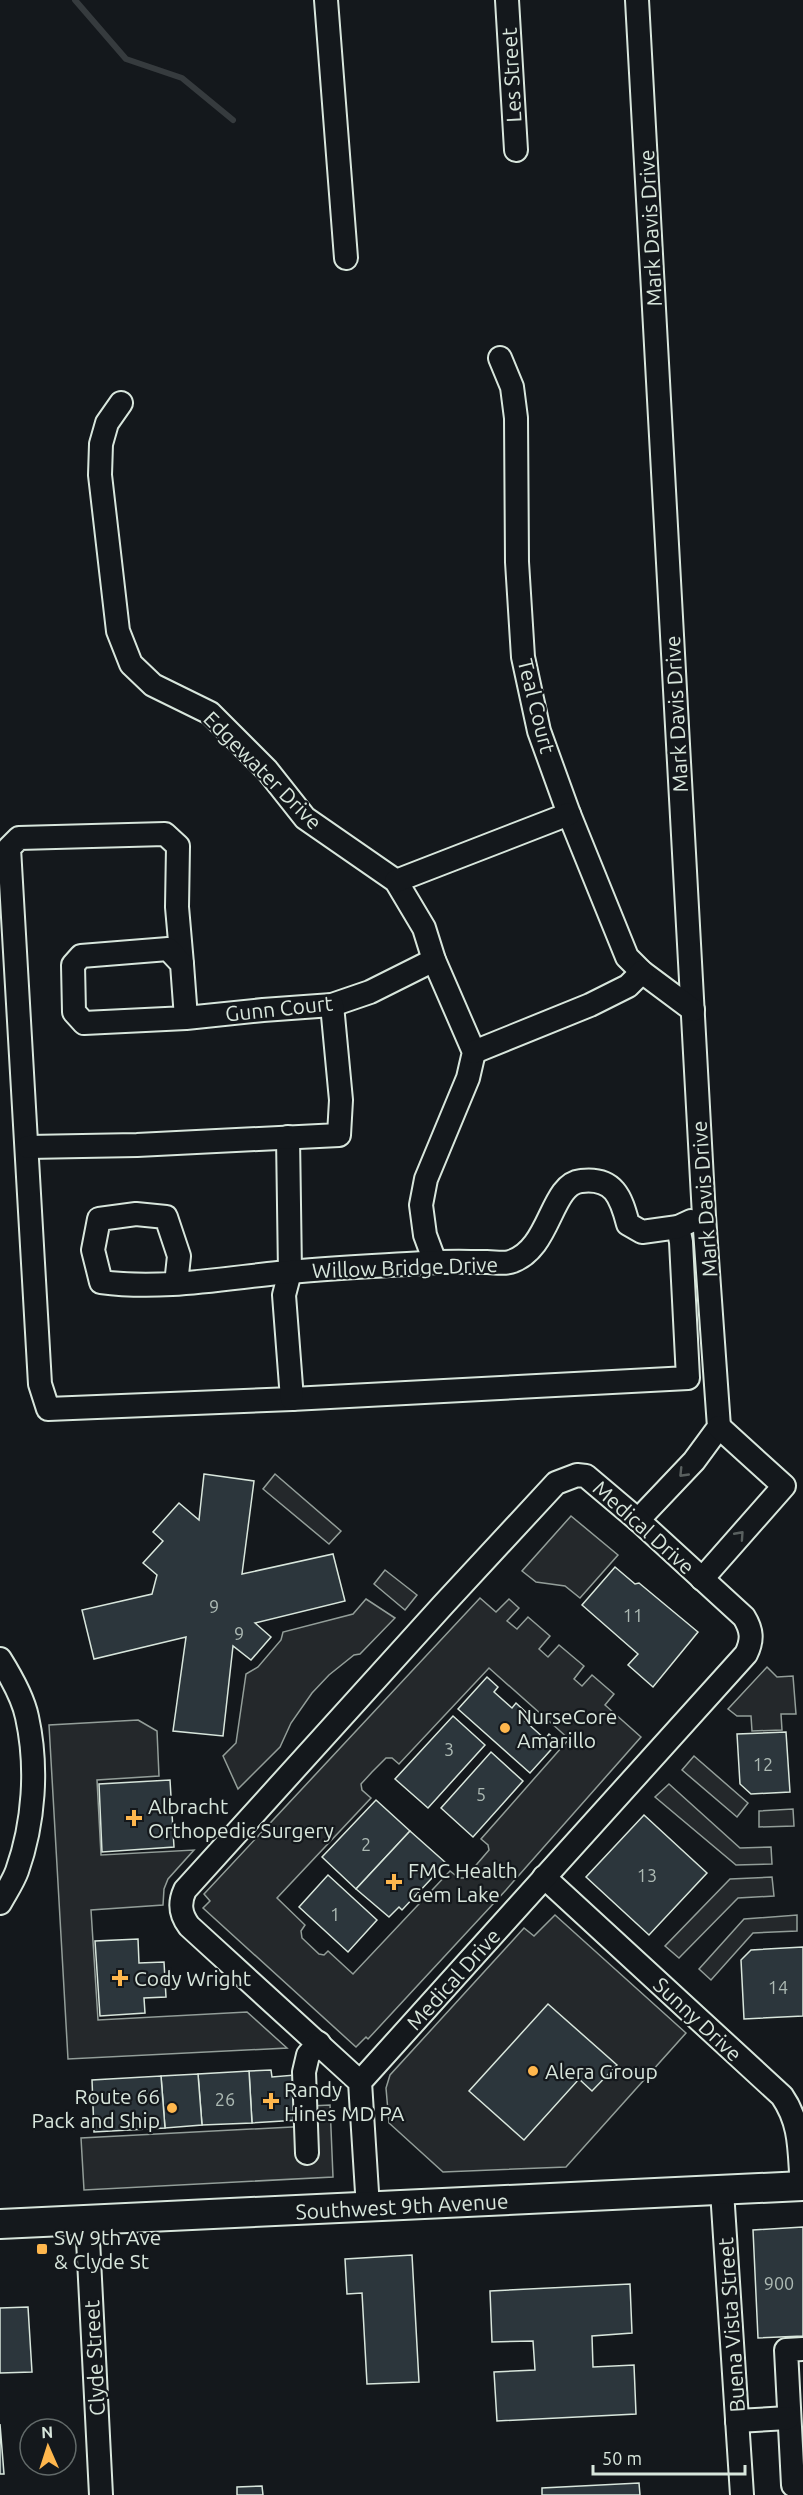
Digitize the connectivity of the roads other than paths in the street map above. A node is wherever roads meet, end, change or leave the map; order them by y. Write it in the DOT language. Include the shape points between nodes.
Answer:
graph roads {
  1 [pos="326,0"];
  2 [pos="507,0"];
  3 [pos="637,0"];
  4 [pos="516,150"];
  5 [pos="346,258"];
  6 [pos="500,358"];
  7 [pos="121,403"];
  8 [pos="569,814"];
  9 [pos="396,881"];
  10 [pos="434,960"];
  11 [pos="182,964"];
  12 [pos="642,972"];
  13 [pos="332,1005"];
  14 [pos="693,1010"];
  15 [pos="186,1018"];
  16 [pos="474,1052"];
  17 [pos="288,1137"];
  18 [pos="28,1147"];
  19 [pos="704,1216"];
  20 [pos="678,1227"];
  21 [pos="435,1262"];
  22 [pos="290,1272"];
  23 [pos="177,1284"];
  24 [pos="292,1399"];
  25 [pos="719,1427"];
  26 [pos="638,1520"];
  27 [pos="702,1579"];
  28 [pos="0,1659"];
  29 [pos="544,1877"];
  30 [pos="0,1903"];
  31 [pos="319,2043"];
  32 [pos="360,2082"];
  33 [pos="308,2154"];
  34 [pos="802,2186"];
  35 [pos="722,2191"];
  36 [pos="368,2208"];
  37 [pos="87,2220"];
  38 [pos="0,2224"];
  39 [pos="803,2349"];
  40 [pos="788,2418"];
  41 [pos="737,2421"];
  42 [pos="803,2485"];
  43 [pos="101,2495"];
  44 [pos="742,2495"];
  1 -- 5 [label="street"];
  2 -- 4 [label="street, Les Street"];
  3 -- 14 [label="street, Mark Davis Drive"];
  6 -- 8 [label="street, Teal Court" via="512,387 516,418 517,562 523,657 539,731"];
  7 -- 9 [label="street, Edgewater Drive" via="107,423 101,444 100,475 118,631 131,664 153,685 210,713 267,770 305,818"];
  8 -- 9 [label="street"];
  8 -- 12 [label="street, Teal Court" via="627,957"];
  9 -- 10 [label="street, Edgewater Drive" via="424,928"];
  10 -- 13 [label="street, Gunn Court" via="370,992"];
  10 -- 16 [label="street, Edgewater Drive"];
  11 -- 15 [label="street"];
  11 -- 15 [label="street, Gunn Court" via="168,949 81,956 73,965 74,1012 84,1023"];
  11 -- 18 [label="street" via="177,907 178,846 165,834 19,838 9,848"];
  12 -- 14 [label="street, Teal Court"];
  12 -- 16 [label="street" via="628,986 590,1005"];
  13 -- 15 [label="street, Gunn Court"];
  13 -- 17 [label="street" via="341,1100 339,1135"];
  14 -- 19 [label="street, Mark Davis Drive"];
  16 -- 21 [label="street" via="468,1078 426,1179 421,1205 425,1235"];
  17 -- 18 [label="street"];
  17 -- 22 [label="street"];
  18 -- 24 [label="street" via="40,1384 48,1409"];
  19 -- 20 [label="street, Willow Bridge Drive"];
  19 -- 25 [label="street, Mark Davis Drive"];
  20 -- 21 [label="street, Willow Bridge Drive" via="642,1232 628,1224 622,1201 610,1185 594,1180 577,1181 562,1191 532,1251 509,1262"];
  20 -- 24 [label="street" via="688,1378"];
  21 -- 22 [label="street, Willow Bridge Drive"];
  22 -- 23 [label="street, Willow Bridge Drive"];
  22 -- 24 [label="street" via="284,1295"];
  25 -- 26 [label="street, one-way" via="694,1461"];
  27 -- 25 [label="street, one-way" via="784,1486"];
  26 -- 27 [label="street, Medical Drive"];
  26 -- 31 [label="street, Medical Drive" via="586,1476 577,1475 556,1483 185,1890 181,1910 189,1926"];
  27 -- 29 [label="street, Medical Drive" via="744,1617 751,1643 746,1654"];
  28 -- 30 [label="street" via="27,1715 32,1767 31,1820 17,1872"];
  29 -- 32 [label="street, Medical Drive"];
  29 -- 34 [label="street, Sunny Drive" via="782,2096 797,2124"];
  31 -- 32 [label="street, Medical Drive"];
  31 -- 33 [label="street" via="308,2055 304,2072"];
  32 -- 36 [label="street"];
  34 -- 35 [label="main road, Southwest 9th Avenue"];
  35 -- 36 [label="main road, Southwest 9th Avenue"];
  35 -- 41 [label="street, Buena Vista Street"];
  36 -- 37 [label="main road, Southwest 9th Avenue"];
  37 -- 38 [label="main road, Southwest 9th Avenue"];
  37 -- 43 [label="street, Clyde Street"];
  39 -- 40 [label="street" via="786,2350"];
  40 -- 41 [label="street"];
  40 -- 42 [label="street" via="793,2485"];
  41 -- 44 [label="street, Buena Vista Street"];
}
